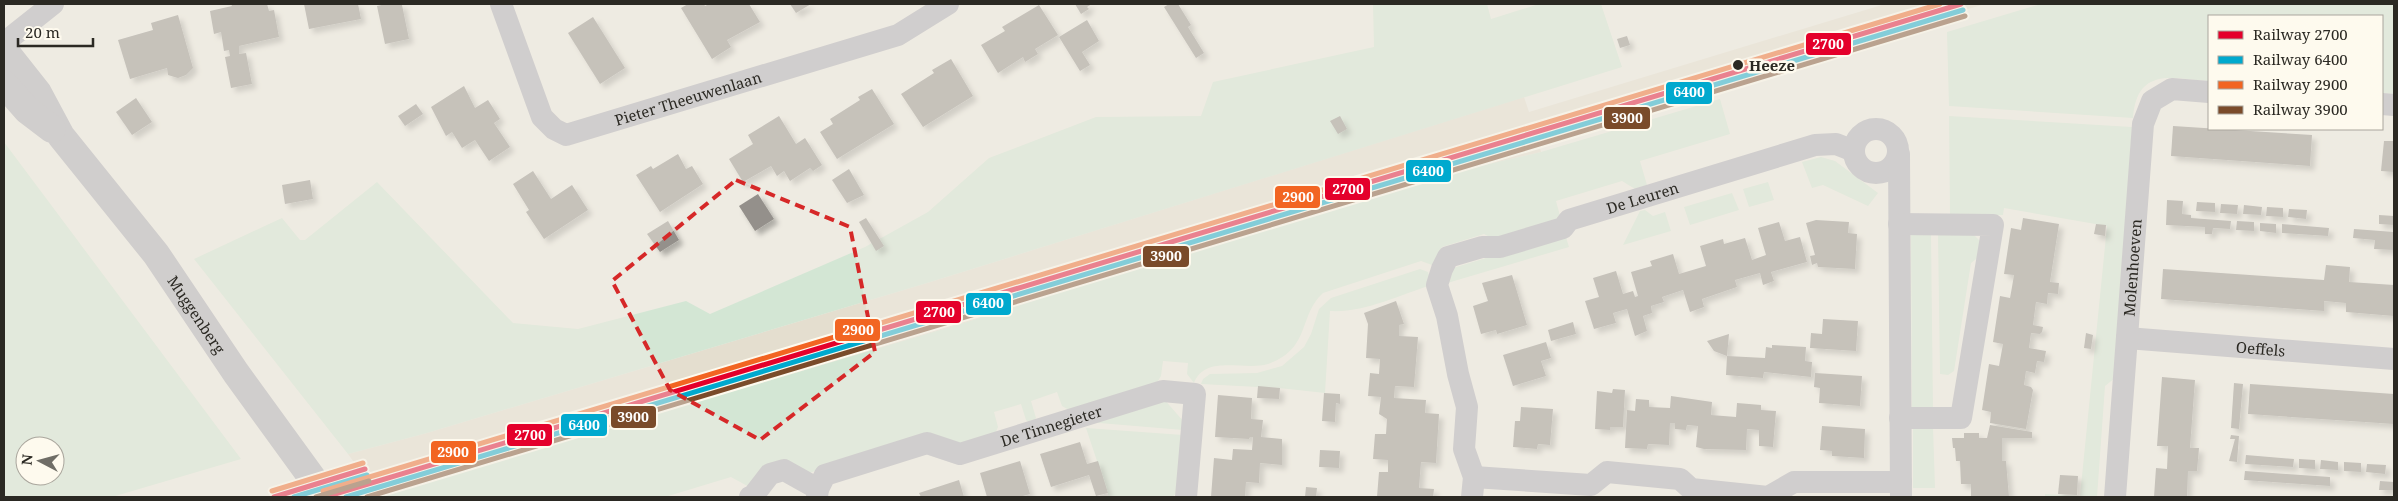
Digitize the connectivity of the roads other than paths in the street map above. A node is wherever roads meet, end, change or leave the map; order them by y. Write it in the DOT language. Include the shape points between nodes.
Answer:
graph roads {
  1 [pos="53,4"];
  2 [pos="501,4"];
  3 [pos="948,4"];
  4 [pos="4,43"];
  5 [pos="4,50"];
  6 [pos="4,84"];
  7 [pos="2208,92"];
  8 [pos="60,136"];
  9 [pos="1854,151"];
  10 [pos="1899,154"];
  11 [pos="1899,224"];
  12 [pos="2127,338"];
  13 [pos="2394,359"];
  14 [pos="1900,418"];
  15 [pos="1473,487"];
  16 [pos="1901,490"];
  17 [pos="817,493"];
  18 [pos="1741,496"];
  19 [pos="326,497"];
  20 [pos="750,497"];
  21 [pos="1186,497"];
  22 [pos="2116,497"];
  1 -- 4 [label="street"];
  2 -- 3 [label="street, Pieter Theeuwenlaan" via="542,117 566,135 898,35"];
  5 -- 8 [label="main road, Muggenberg" via="38,93"];
  6 -- 8 [label="main road, Muggenberg" via="27,110"];
  7 -- 12 [label="street, Molenhoeven" via="2172,89 2152,101 2143,124"];
  8 -- 19 [label="main road, Muggenberg" via="156,254 236,373"];
  9 -- 10 [label="street" via="1863,170 1878,174 1892,168"];
  9 -- 10 [label="street" via="1858,137 1878,129 1885,130 1896,140"];
  9 -- 15 [label="street, De Leuren" via="1836,144 1815,145 1570,220 1563,228 1500,247 1482,247 1448,257 1437,285 1467,406 1464,449"];
  10 -- 11 [label="street"];
  11 -- 14 [label="street"];
  11 -- 14 [label="street" via="1993,225 1962,418"];
  12 -- 13 [label="street, Oeffels"];
  12 -- 22 [label="street, Molenhoeven"];
  14 -- 16 [label="street"];
  15 -- 18 [label="street" via="1591,485 1607,472 1680,479 1691,489"];
  16 -- 18 [label="street" via="1794,482 1768,497"];
  17 -- 20 [label="street, De Tinnegieter" via="784,470 770,474"];
  17 -- 21 [label="street, De Tinnegieter" via="825,475 927,443 960,454 1163,391 1195,394"];
}
